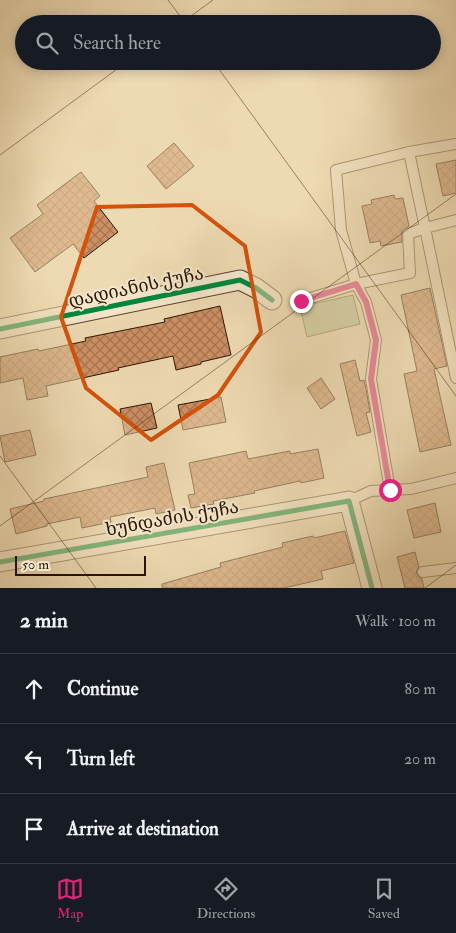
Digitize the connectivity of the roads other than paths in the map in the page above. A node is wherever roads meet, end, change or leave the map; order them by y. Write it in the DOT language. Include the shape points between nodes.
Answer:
graph roads {
  1 [pos="456,144"];
  2 [pos="409,152"];
  3 [pos="456,220"];
  4 [pos="425,228"];
  5 [pos="356,284"];
  6 [pos="272,300"];
  7 [pos="301,301"];
  8 [pos="0,329"];
  9 [pos="456,378"];
  10 [pos="456,478"];
  11 [pos="390,490"];
  12 [pos="349,501"];
  13 [pos="0,562"];
  14 [pos="456,568"];
  15 [pos="423,572"];
  16 [pos="372,588"];
  1 -- 2 [label="lane"];
  2 -- 4 [label="lane"];
  2 -- 5 [label="lane" via="336,170 340,230"];
  3 -- 4 [label="lane"];
  4 -- 5 [label="lane" via="408,234 410,273"];
  4 -- 9 [label="lane"];
  5 -- 7 [label="lane"];
  5 -- 11 [label="lane" via="366,302 376,340 371,379"];
  6 -- 8 [label="street, დადიანის ქუჩა" via="240,280"];
  10 -- 11 [label="lane" via="411,489"];
  11 -- 12 [label="lane" via="371,492"];
  12 -- 13 [label="street, ხუნდაძის ქუჩა"];
  12 -- 16 [label="street"];
  14 -- 15 [label="lane"];
}
